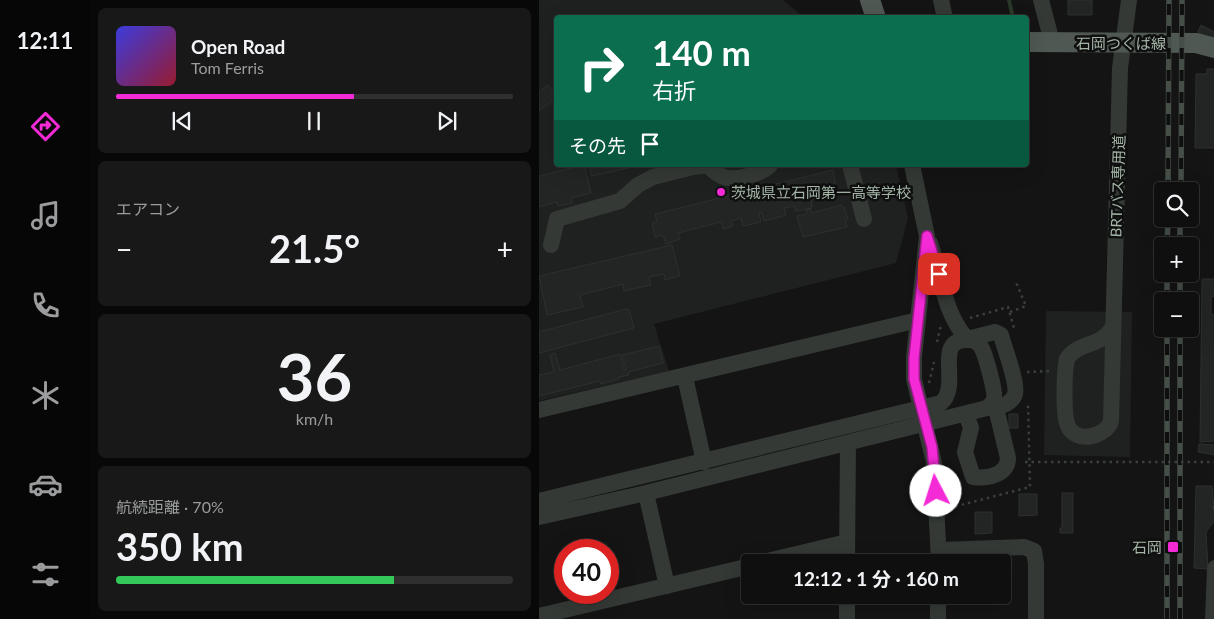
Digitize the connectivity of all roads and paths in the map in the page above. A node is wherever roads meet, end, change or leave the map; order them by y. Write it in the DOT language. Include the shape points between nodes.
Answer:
graph roads {
  1 [pos="870,0"];
  2 [pos="941,0"];
  3 [pos="1041,0"];
  4 [pos="1129,0"];
  5 [pos="875,15"];
  6 [pos="944,15"];
  7 [pos="1029,42"];
  8 [pos="1052,42"];
  9 [pos="1123,43"];
  10 [pos="1214,48"];
  11 [pos="693,167"];
  12 [pos="711,167"];
  13 [pos="767,167"];
  14 [pos="850,167"];
  15 [pos="912,167"];
  16 [pos="863,219"];
  17 [pos="927,236"];
  18 [pos="551,245"];
  19 [pos="1015,280"];
  20 [pos="1010,312"];
  21 [pos="918,320"];
  22 [pos="1112,328"];
  23 [pos="967,339"];
  24 [pos="1065,370"];
  25 [pos="1027,372"];
  26 [pos="685,377"];
  27 [pos="995,404"];
  28 [pos="539,410"];
  29 [pos="966,414"];
  30 [pos="922,416"];
  31 [pos="1028,435"];
  32 [pos="848,443"];
  33 [pos="704,462"];
  34 [pos="1025,462"];
  35 [pos="1031,462"];
  36 [pos="1214,462"];
  37 [pos="646,493"];
  38 [pos="539,501"];
  39 [pos="937,511"];
  40 [pos="539,517"];
  41 [pos="847,542"];
  42 [pos="797,554"];
  43 [pos="847,554"];
  44 [pos="939,554"];
  45 [pos="960,554"];
  46 [pos="741,568"];
  47 [pos="1214,568"];
  48 [pos="667,586"];
  49 [pos="1214,601"];
  50 [pos="847,604"];
  51 [pos="938,604"];
  52 [pos="539,616"];
  53 [pos="847,619"];
  54 [pos="937,619"];
  55 [pos="1036,619"];
  1 -- 5 [label="main road"];
  2 -- 6 [label="street"];
  3 -- 8 [label="street"];
  4 -- 9 [label="street, BRTバス専用道"];
  7 -- 8 [label="main road, 石岡つくば線"];
  8 -- 9 [label="main road, 石岡つくば線"];
  9 -- 10 [label="main road, 石岡つくば線" via="1196,43"];
  9 -- 22 [label="street, BRTバス専用道"];
  11 -- 18 [label="street" via="653,177 620,201 557,219"];
  12 -- 13 [label="street" via="728,179 756,174"];
  14 -- 16 [label="street"];
  15 -- 17 [label="street"];
  17 -- 21 [label="street"];
  17 -- 23 [label="street" via="952,320"];
  19 -- 20 [label="path" via="1026,306"];
  21 -- 26 [label="street"];
  21 -- 30 [label="street" via="914,379"];
  22 -- 24 [label="street" via="1102,339 1071,353"];
  22 -- 24 [label="street, BRTバス専用道" via="1111,421 1109,428 1100,435 1078,435 1068,427"];
  23 -- 27 [label="street" via="981,347"];
  23 -- 27 [label="street" via="995,332 1001,335 1016,389 1012,400 1005,406"];
  23 -- 30 [label="street" via="956,343 949,352 949,396"];
  24 -- 25 [label="path"];
  26 -- 28 [label="street"];
  26 -- 33 [label="street"];
  27 -- 29 [label="street"];
  27 -- 29 [label="street" via="1008,467 1003,472 979,478 970,472 965,452 971,428"];
  29 -- 30 [label="street"];
  30 -- 32 [label="street"];
  30 -- 33 [label="street"];
  30 -- 39 [label="street" via="934,463"];
  31 -- 35 [label="path"];
  32 -- 37 [label="street"];
  32 -- 41 [label="street"];
  33 -- 38 [label="street"];
  34 -- 35 [label="path, bridge"];
  35 -- 36 [label="path, bridge"];
  35 -- 39 [label="path" via="1030,487"];
  37 -- 40 [label="street"];
  37 -- 48 [label="street"];
  39 -- 44 [label="street"];
  41 -- 42 [label="street"];
  41 -- 43 [label="street"];
  45 -- 55 [label="street" via="1024,548 1034,551"];
  46 -- 48 [label="street"];
  47 -- 49 [label="street"];
  48 -- 52 [label="street"];
  50 -- 53 [label="street"];
  51 -- 54 [label="street"];
}
